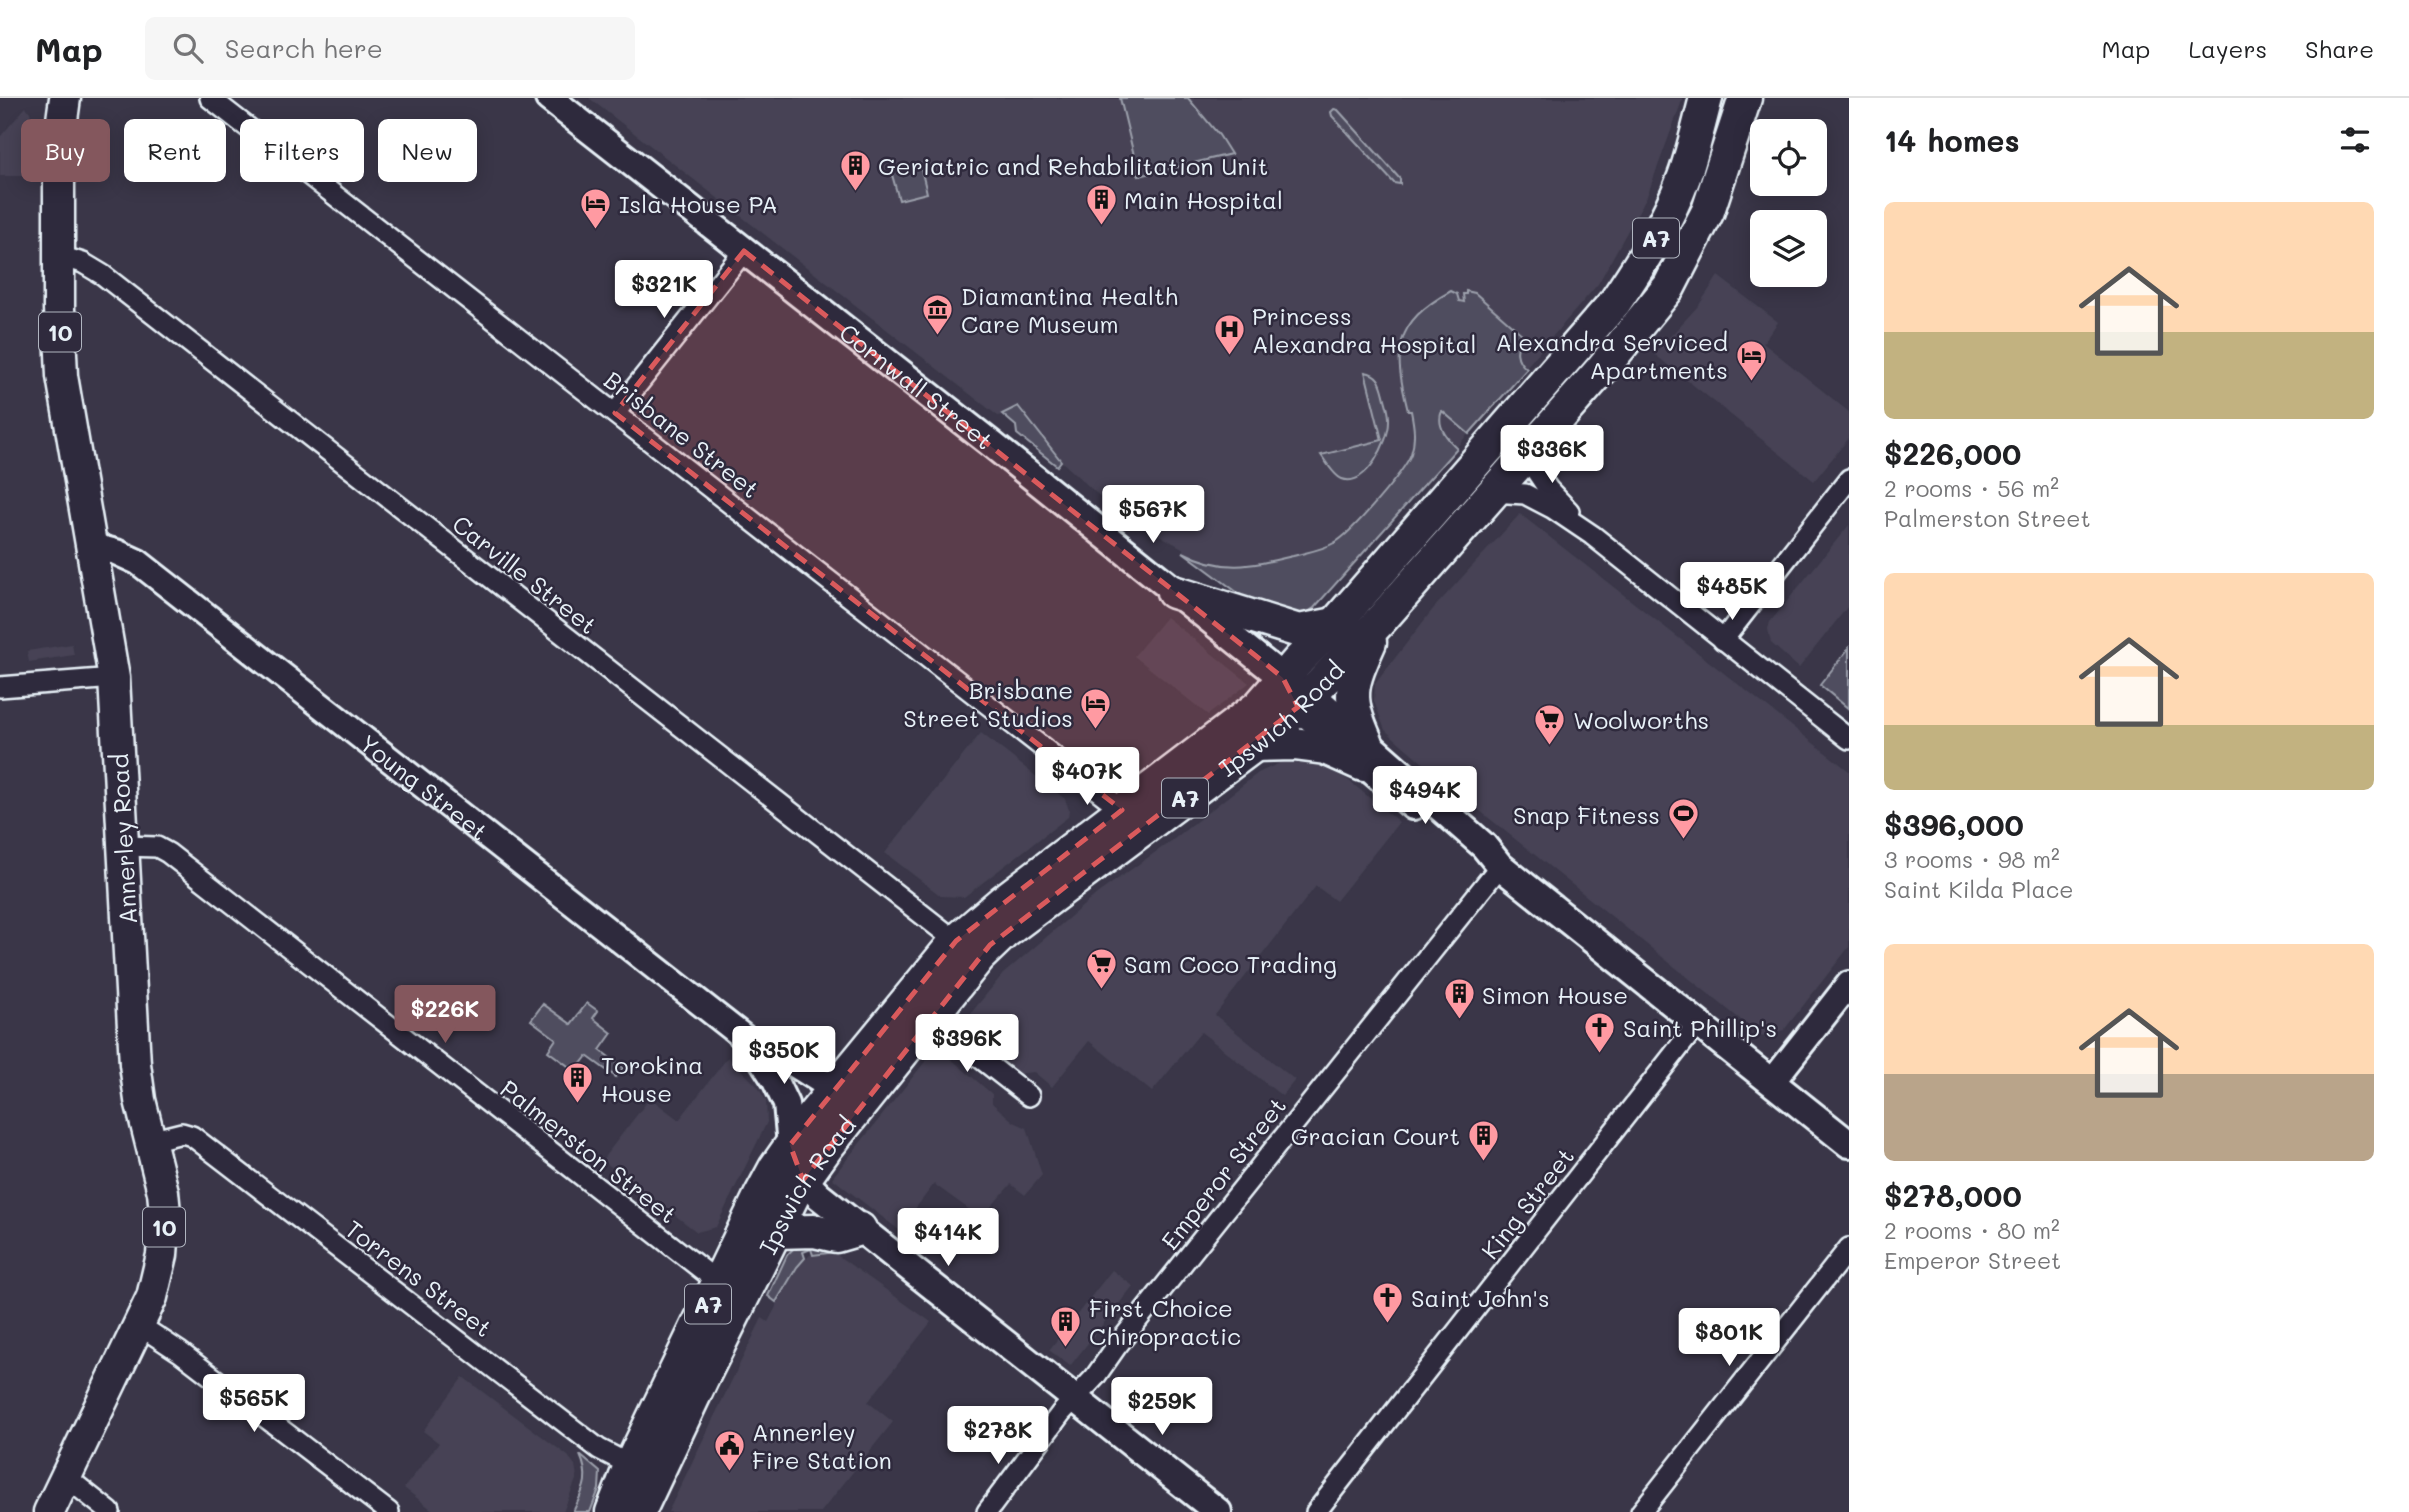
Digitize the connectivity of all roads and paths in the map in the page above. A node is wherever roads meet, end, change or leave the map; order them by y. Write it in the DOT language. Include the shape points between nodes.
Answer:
graph roads {
  1 [pos="46,98"];
  2 [pos="65,98"];
  3 [pos="209,98"];
  4 [pos="549,98"];
  5 [pos="1706,98"];
  6 [pos="1745,98"];
  7 [pos="52,119"];
  8 [pos="62,119"];
  9 [pos="59,182"];
  10 [pos="744,251"];
  11 [pos="60,256"];
  12 [pos="615,413"];
  13 [pos="1534,445"];
  14 [pos="1849,479"];
  15 [pos="1492,492"];
  16 [pos="1592,535"];
  17 [pos="90,545"];
  18 [pos="1173,592"];
  19 [pos="1378,622"];
  20 [pos="1335,625"];
  21 [pos="1723,640"];
  22 [pos="114,678"];
  23 [pos="1283,678"];
  24 [pos="0,687"];
  25 [pos="1305,700"];
  26 [pos="1849,739"];
  27 [pos="1255,745"];
  28 [pos="1365,754"];
  29 [pos="1123,810"];
  30 [pos="124,846"];
  31 [pos="1500,866"];
  32 [pos="956,941"];
  33 [pos="1849,985"];
  34 [pos="930,1019"];
  35 [pos="1699,1023"];
  36 [pos="750,1042"];
  37 [pos="1772,1082"];
  38 [pos="835,1087"];
  39 [pos="1029,1096"];
  40 [pos="150,1141"];
  41 [pos="1849,1143"];
  42 [pos="790,1145"];
  43 [pos="803,1180"];
  44 [pos="860,1229"];
  45 [pos="776,1232"];
  46 [pos="1849,1248"];
  47 [pos="718,1282"];
  48 [pos="139,1325"];
  49 [pos="1076,1398"];
  50 [pos="643,1471"];
  51 [pos="66,1477"];
  52 [pos="48,1512"];
  53 [pos="110,1512"];
  54 [pos="389,1512"];
  55 [pos="612,1512"];
  56 [pos="639,1512"];
  57 [pos="987,1512"];
  58 [pos="1218,1512"];
  59 [pos="1316,1512"];
  60 [pos="1641,1512"];
  1 -- 7 [label="main road, Annerley Road / 10"];
  2 -- 8 [label="main road, Annerley Road / 10"];
  3 -- 12 [label="street, Brisbane Street"];
  4 -- 10 [label="main road, Cornwall Street"];
  5 -- 20 [label="highway, Ipswich Road / A7" via="1672,207 1615,302"];
  6 -- 13 [label="highway, Ipswich Road / A7" via="1708,211 1669,287"];
  9 -- 11 [label="main road, Annerley Road / 10"];
  10 -- 12 [label="street"];
  10 -- 18 [label="main road, Cornwall Street"];
  11 -- 17 [label="main road, Annerley Road / 10" via="62,376"];
  11 -- 32 [label="street, Carville Street" via="83,262 103,275"];
  12 -- 29 [label="street, Brisbane Street"];
  13 -- 15 [label="highway, Ipswich Road / A7"];
  13 -- 16 [label="street" via="1536,471"];
  14 -- 21 [label="street"];
  15 -- 16 [label="street" via="1525,494"];
  15 -- 19 [label="highway, Ipswich Road / A7"];
  16 -- 21 [label="street"];
  17 -- 22 [label="main road, Annerley Road / 10"];
  17 -- 36 [label="street, Young Street" via="123,554 147,569"];
  18 -- 20 [label="highway" via="1299,631"];
  18 -- 23 [label="main road, Cornwall Street"];
  19 -- 25 [label="highway, Ipswich Road / A7"];
  19 -- 28 [label="highway" via="1352,687"];
  20 -- 23 [label="highway, Ipswich Road / A7"];
  21 -- 26 [label="street"];
  22 -- 24 [label="street"];
  22 -- 30 [label="main road, Annerley Road / 10"];
  23 -- 25 [label="main road, Cornwall Street"];
  23 -- 29 [label="highway, Ipswich Road / A7" via="1259,706"];
  25 -- 27 [label="highway, Ipswich Road / A7"];
  25 -- 28 [label="main road, Cornwall Street"];
  27 -- 28 [label="highway" via="1294,744"];
  27 -- 34 [label="highway, Ipswich Road / A7" via="990,945"];
  28 -- 31 [label="main road, Cornwall Street" via="1475,857"];
  29 -- 32 [label="highway, Ipswich Road / A7"];
  30 -- 40 [label="main road, Annerley Road / 10" via="135,1064"];
  30 -- 47 [label="street, Palmerston Street" via="156,847 168,853"];
  31 -- 35 [label="main road, Cornwall Street"];
  31 -- 49 [label="street, Emperor Street"];
  32 -- 38 [label="highway, Ipswich Road / A7"];
  33 -- 37 [label="street"];
  34 -- 39 [label="street"];
  34 -- 43 [label="highway, Ipswich Road / A7"];
  35 -- 37 [label="main road, Cornwall Street"];
  35 -- 59 [label="street, King Street"];
  36 -- 38 [label="street, Young Street"];
  36 -- 42 [label="street, Young Street" via="786,1104"];
  37 -- 41 [label="main road, Cornwall Street"];
  38 -- 42 [label="highway, Ipswich Road / A7"];
  40 -- 48 [label="main road, Annerley Road / 10" via="163,1192 164,1234 158,1276"];
  40 -- 50 [label="street, Torrens Street" via="182,1133 192,1136 598,1449"];
  42 -- 43 [label="main road"];
  42 -- 47 [label="highway, Ipswich Road / A7"];
  43 -- 44 [label="main road"];
  43 -- 45 [label="highway, Ipswich Road / A7"];
  44 -- 45 [label="highway" via="835,1236 814,1231"];
  44 -- 49 [label="main road"];
  45 -- 50 [label="highway, Ipswich Road / A7"];
  46 -- 60 [label="street"];
  47 -- 50 [label="highway, Ipswich Road / A7"];
  48 -- 51 [label="main road, Annerley Road / 10"];
  48 -- 54 [label="street"];
  49 -- 57 [label="street, Emperor Street"];
  49 -- 58 [label="main road"];
  50 -- 55 [label="highway, Ipswich Road / A7"];
  50 -- 56 [label="highway, Ipswich Road / A7"];
  51 -- 52 [label="main road, Annerley Road / 10"];
  51 -- 53 [label="street"];
}
